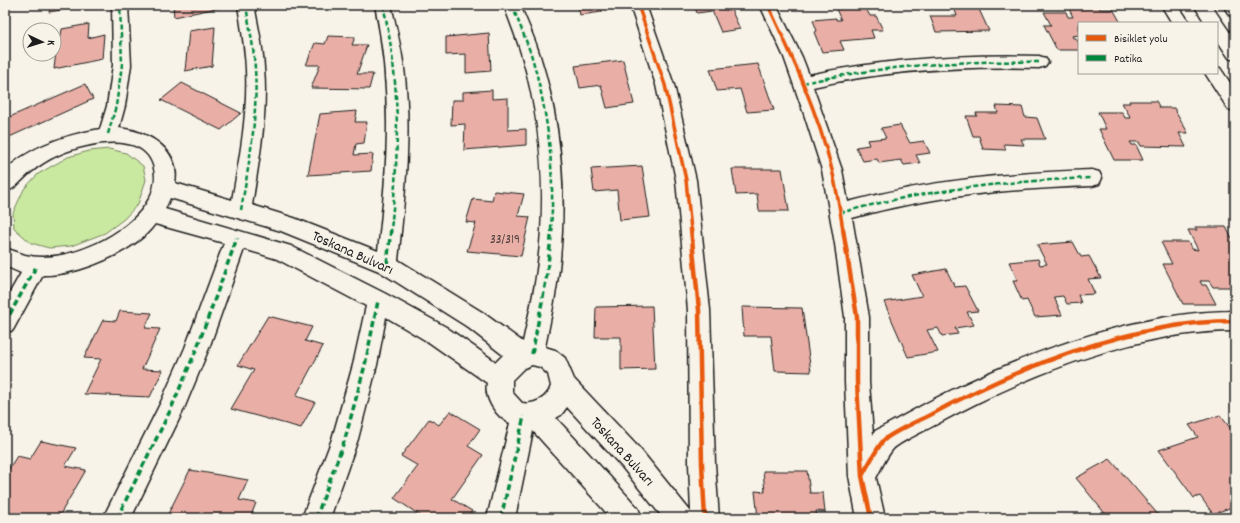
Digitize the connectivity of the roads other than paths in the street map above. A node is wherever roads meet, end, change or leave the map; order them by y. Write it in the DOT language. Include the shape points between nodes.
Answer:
graph roads {
  1 [pos="120,5"];
  2 [pos="246,5"];
  3 [pos="383,5"];
  4 [pos="512,5"];
  5 [pos="638,5"];
  6 [pos="768,5"];
  7 [pos="1169,5"];
  8 [pos="1202,5"];
  9 [pos="1231,5"];
  10 [pos="1235,11"];
  11 [pos="1180,22"];
  12 [pos="1213,22"];
  13 [pos="1218,28"];
  14 [pos="1235,54"];
  15 [pos="1039,62"];
  16 [pos="1215,74"];
  17 [pos="803,83"];
  18 [pos="1235,104"];
  19 [pos="108,134"];
  20 [pos="1092,178"];
  21 [pos="7,180"];
  22 [pos="164,188"];
  23 [pos="241,210"];
  24 [pos="150,214"];
  25 [pos="840,214"];
  26 [pos="237,238"];
  27 [pos="5,258"];
  28 [pos="387,264"];
  29 [pos="36,267"];
  30 [pos="378,301"];
  31 [pos="1235,321"];
  32 [pos="5,323"];
  33 [pos="527,355"];
  34 [pos="500,378"];
  35 [pos="564,386"];
  36 [pos="530,415"];
  37 [pos="862,476"];
  38 [pos="117,518"];
  39 [pos="316,518"];
  40 [pos="501,518"];
  41 [pos="628,518"];
  42 [pos="680,518"];
  43 [pos="705,518"];
  44 [pos="871,518"];
  1 -- 19 [label="street" via="122,65 116,106"];
  2 -- 23 [label="street" via="254,52 255,91 253,129"];
  3 -- 28 [label="street" via="391,33 397,123 396,174"];
  4 -- 33 [label="street" via="533,61 543,104 551,159 552,214 548,270"];
  5 -- 43 [label="street" via="665,85 686,180 699,310"];
  6 -- 17 [label="street"];
  7 -- 11 [label="street"];
  8 -- 12 [label="street"];
  9 -- 10 [label="street"];
  13 -- 14 [label="street"];
  15 -- 17 [label="street" via="996,60 887,66"];
  16 -- 18 [label="street"];
  17 -- 25 [label="street" via="832,170"];
  19 -- 21 [label="street" via="57,146 32,160"];
  19 -- 22 [label="street" via="130,136 148,143 160,155 166,170"];
  20 -- 25 [label="street" via="999,183 934,192 873,204"];
  22 -- 23 [label="street, Toskana Bulvarı"];
  22 -- 24 [label="street"];
  23 -- 28 [label="street, Toskana Bulvarı" via="286,224"];
  24 -- 26 [label="street, Toskana Bulvarı"];
  24 -- 29 [label="street" via="133,232 112,247 86,259 67,264"];
  25 -- 37 [label="street" via="857,317 857,382"];
  26 -- 30 [label="street, Toskana Bulvarı" via="283,252"];
  26 -- 38 [label="street" via="197,348 170,411"];
  27 -- 29 [label="street" via="13,263"];
  28 -- 33 [label="street, Toskana Bulvarı"];
  29 -- 32 [label="street"];
  30 -- 34 [label="street, Toskana Bulvarı" via="438,336"];
  30 -- 39 [label="street" via="365,365 345,439"];
  31 -- 37 [label="street" via="1215,321 1138,332 1048,360 959,399 884,440"];
  33 -- 34 [label="street" via="512,362"];
  33 -- 35 [label="street, Toskana Bulvarı" via="543,356 552,360 563,376"];
  34 -- 36 [label="street" via="501,398 506,407 515,413"];
  35 -- 36 [label="street" via="555,405 546,411"];
  35 -- 42 [label="street, Toskana Bulvarı" via="631,458"];
  36 -- 40 [label="street"];
  36 -- 41 [label="street" via="603,488"];
  37 -- 44 [label="street"];
}
